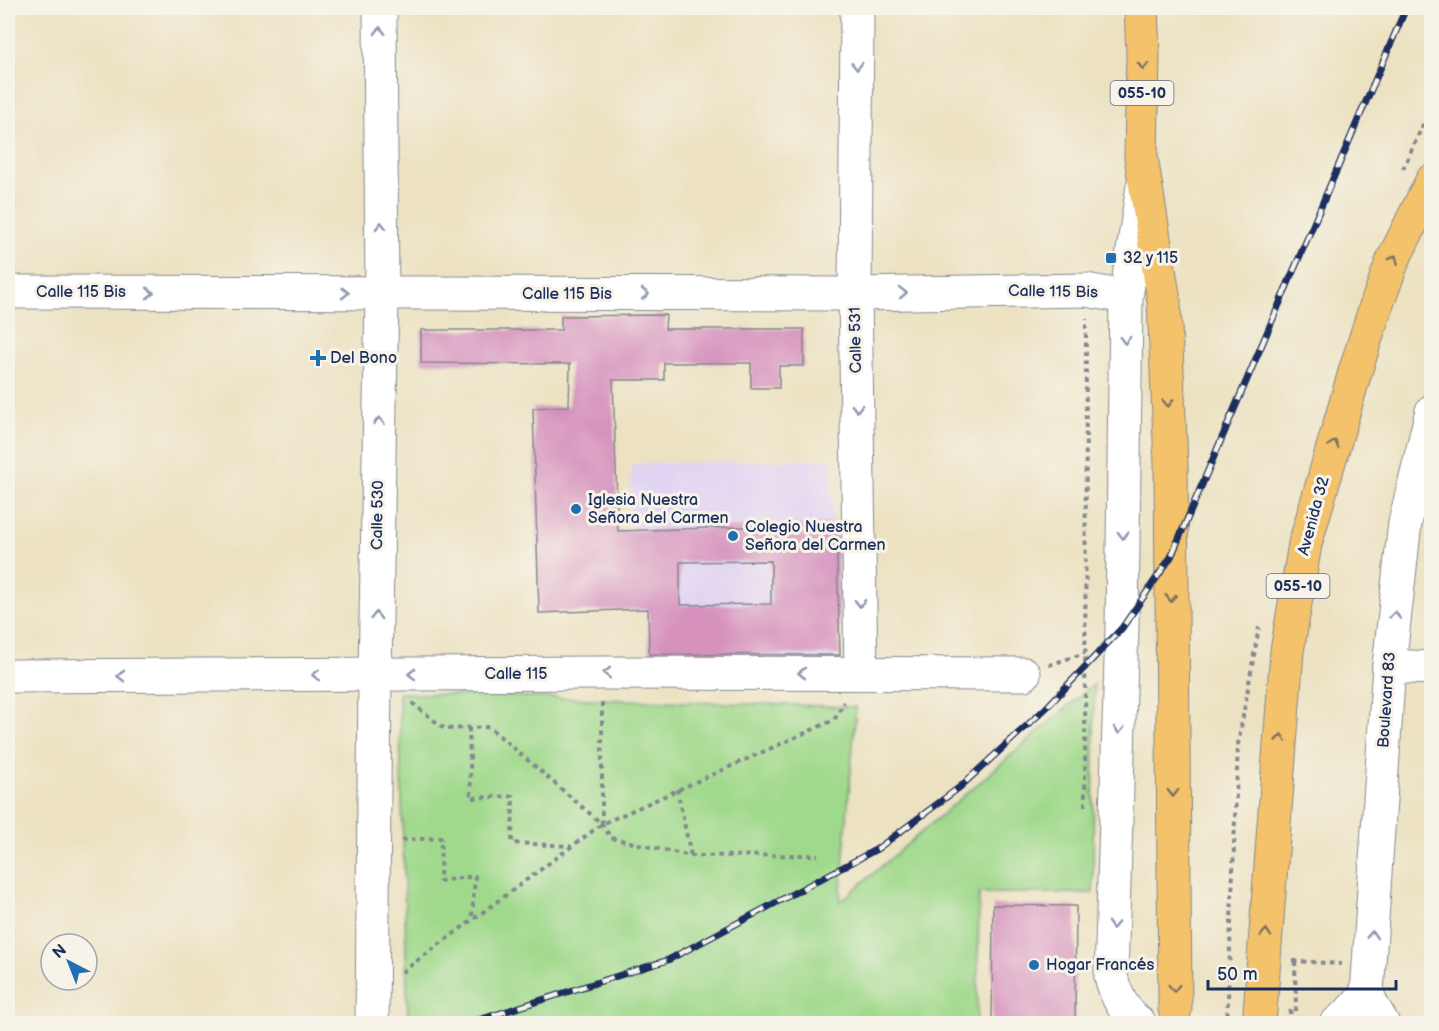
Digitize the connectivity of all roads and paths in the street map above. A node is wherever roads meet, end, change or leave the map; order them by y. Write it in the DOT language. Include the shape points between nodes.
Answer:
graph roads {
  1 [pos="380,8"];
  2 [pos="857,8"];
  3 [pos="1141,8"];
  4 [pos="1280,8"];
  5 [pos="1327,8"];
  6 [pos="1144,178"];
  7 [pos="1431,181"];
  8 [pos="1086,290"];
  9 [pos="8,292"];
  10 [pos="382,294"];
  11 [pos="855,294"];
  12 [pos="1126,297"];
  13 [pos="1431,411"];
  14 [pos="1418,523"];
  15 [pos="1085,653"];
  16 [pos="1389,666"];
  17 [pos="1431,668"];
  18 [pos="602,673"];
  19 [pos="861,673"];
  20 [pos="375,674"];
  21 [pos="1024,674"];
  22 [pos="8,676"];
  23 [pos="410,702"];
  24 [pos="469,728"];
  25 [pos="677,789"];
  26 [pos="1085,807"];
  27 [pos="602,824"];
  28 [pos="374,841"];
  29 [pos="572,846"];
  30 [pos="818,855"];
  31 [pos="691,856"];
  32 [pos="472,919"];
  33 [pos="399,975"];
  34 [pos="1367,993"];
  35 [pos="1175,1009"];
  36 [pos="1260,1012"];
  37 [pos="1133,1018"];
  38 [pos="372,1023"];
  39 [pos="1336,1023"];
  40 [pos="1383,1023"];
  10 -- 1 [label="street, Calle 530, one-way"];
  2 -- 11 [label="street, Calle 531, one-way"];
  3 -- 6 [label="highway, 055-10, one-way"];
  4 -- 5 [label="path"];
  6 -- 12 [label="street"];
  6 -- 35 [label="highway, 055-10, one-way" via="1164,301 1168,405"];
  36 -- 7 [label="highway, Avenida 32 / 055-10, one-way" via="1287,651 1305,544 1374,312 1393,260"];
  11 -- 8 [label="street, Calle 115 Bis, one-way"];
  8 -- 12 [label="street, Calle 115 Bis"];
  8 -- 15 [label="path"];
  9 -- 10 [label="street, Calle 115 Bis, one-way"];
  10 -- 11 [label="street, Calle 115 Bis, one-way"];
  20 -- 10 [label="street, Calle 530, one-way"];
  11 -- 19 [label="street, Calle 531, one-way"];
  12 -- 37 [label="street, one-way" via="1122,628 1111,977 1117,997"];
  13 -- 14 [label="street, Boulevard 83"];
  16 -- 14 [label="street, Boulevard 83, one-way"];
  15 -- 21 [label="path"];
  15 -- 26 [label="path"];
  16 -- 17 [label="street"];
  34 -- 16 [label="street, Boulevard 83, one-way"];
  19 -- 18 [label="street, Calle 115, one-way"];
  18 -- 20 [label="street, Calle 115, one-way"];
  18 -- 27 [label="path"];
  19 -- 21 [label="street, Calle 115"];
  19 -- 25 [label="path" via="834,720"];
  20 -- 22 [label="street, Calle 115, one-way"];
  20 -- 28 [label="street, Calle 530"];
  23 -- 24 [label="path" via="445,729"];
  24 -- 27 [label="path" via="489,727"];
  24 -- 29 [label="path" via="471,798 513,796 512,843"];
  25 -- 27 [label="path"];
  25 -- 31 [label="path"];
  27 -- 29 [label="path"];
  27 -- 31 [label="path" via="611,838"];
  28 -- 32 [label="path" via="441,838 440,881 476,876"];
  28 -- 38 [label="street, Calle 530"];
  29 -- 32 [label="path"];
  30 -- 31 [label="path"];
  32 -- 33 [label="path"];
  34 -- 39 [label="street"];
  34 -- 40 [label="street"];
}
